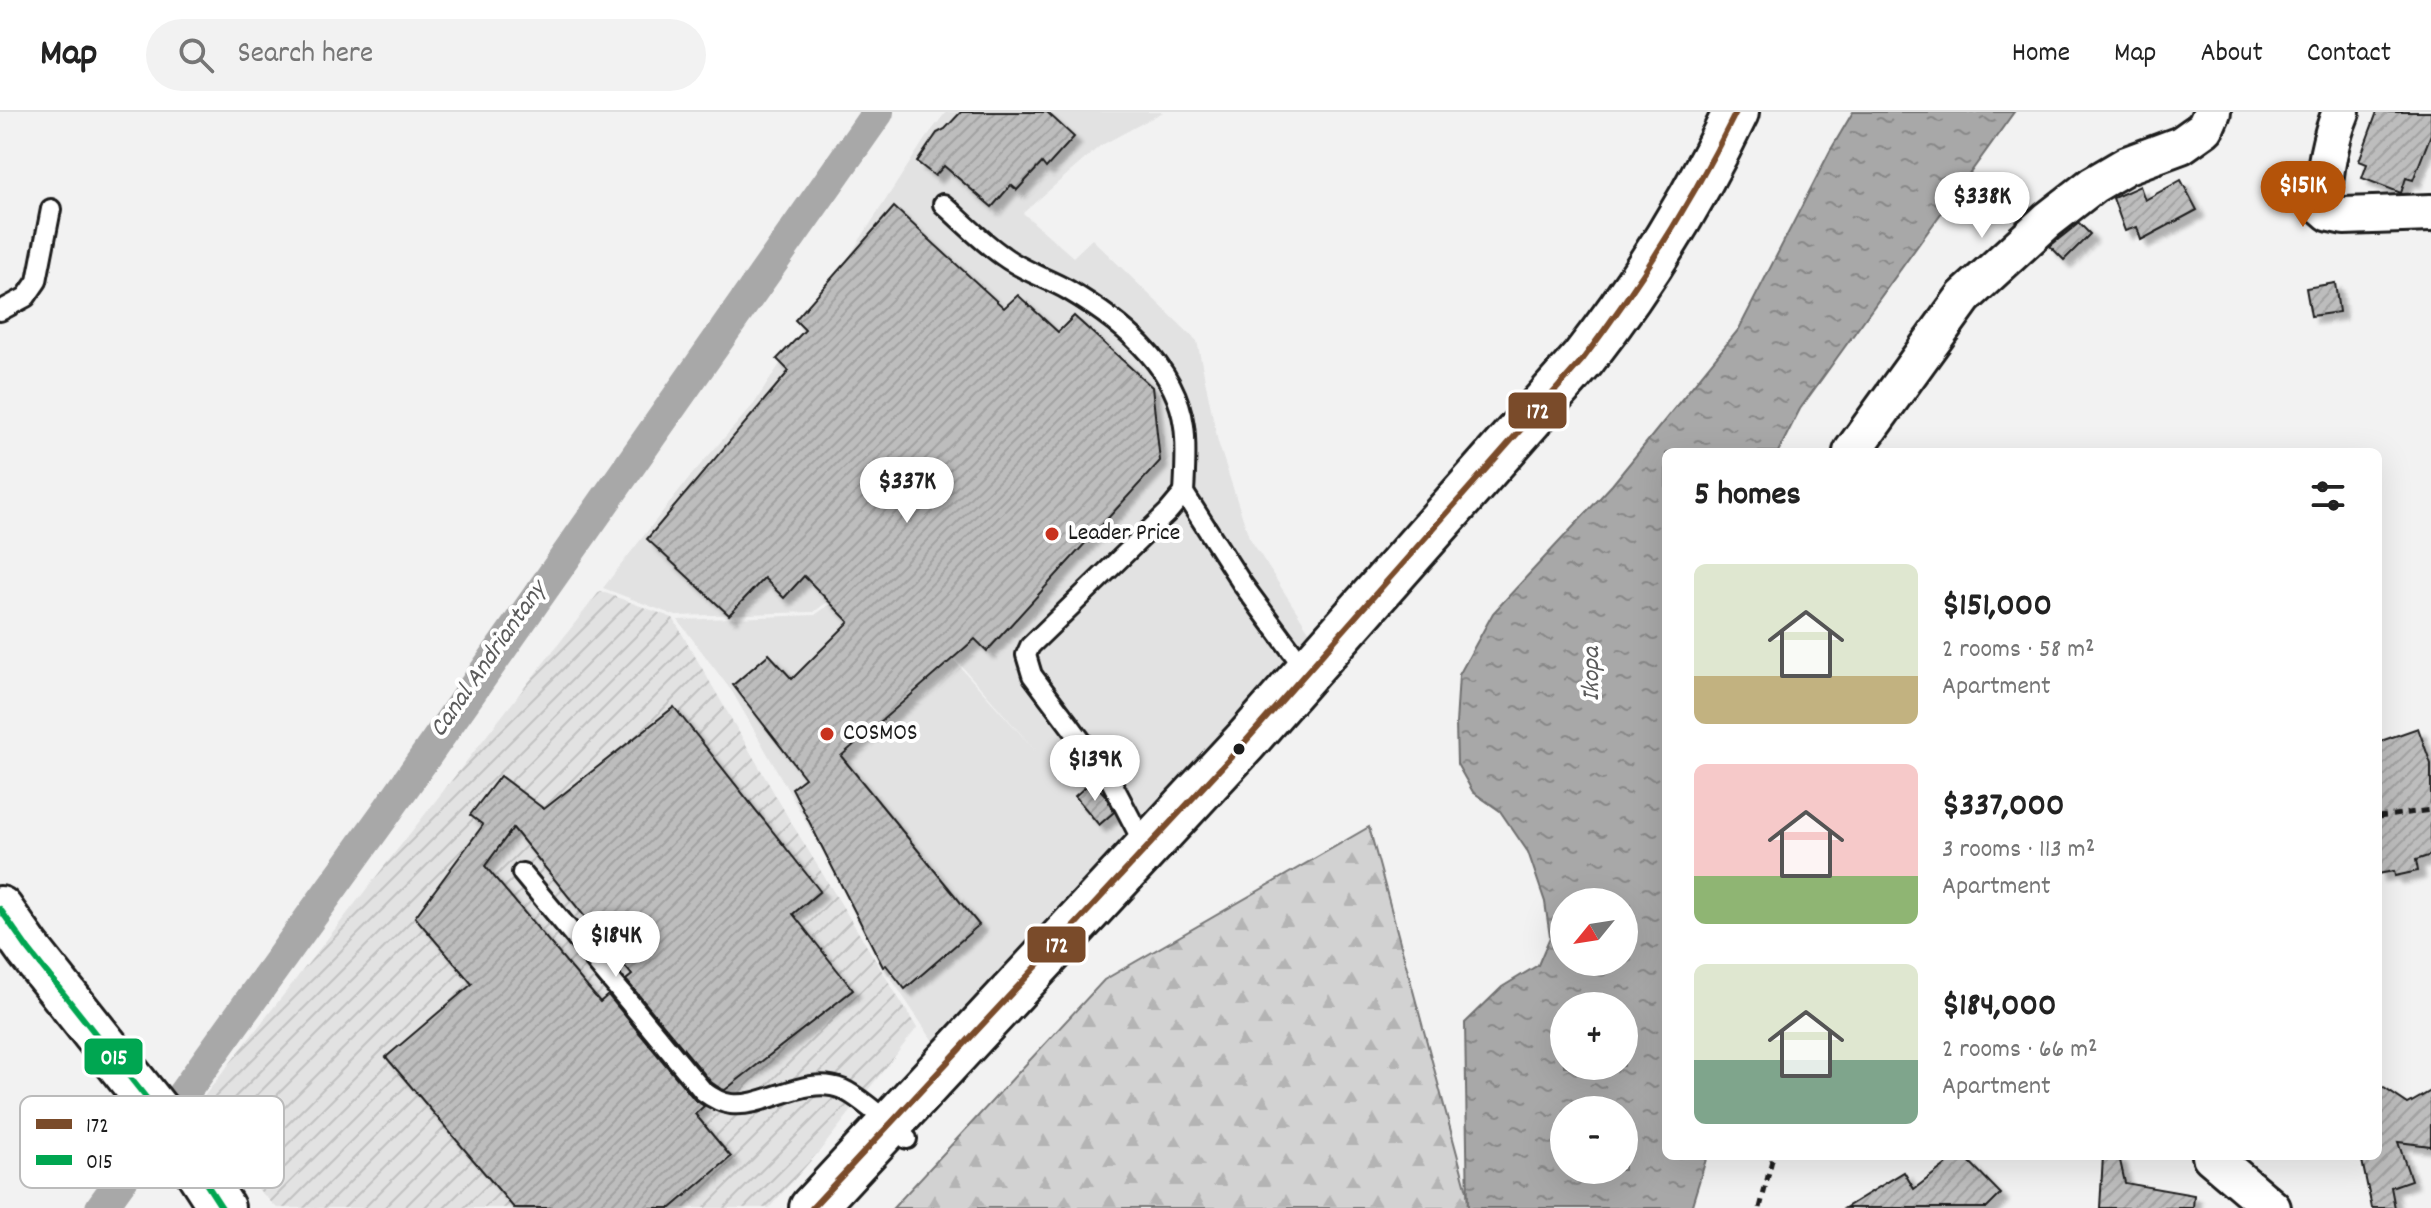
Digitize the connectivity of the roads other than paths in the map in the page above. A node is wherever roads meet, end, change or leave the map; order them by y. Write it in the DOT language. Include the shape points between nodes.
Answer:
graph roads {
  1 [pos="1736,112"];
  2 [pos="1762,112"];
  3 [pos="2212,112"];
  4 [pos="2341,112"];
  5 [pos="943,204"];
  6 [pos="51,209"];
  7 [pos="2431,213"];
  8 [pos="0,311"];
  9 [pos="1855,448"];
  10 [pos="1184,493"];
  11 [pos="1315,679"];
  12 [pos="1152,858"];
  13 [pos="522,873"];
  14 [pos="0,909"];
  15 [pos="145,1096"];
  16 [pos="898,1132"];
  17 [pos="2216,1160"];
  18 [pos="812,1208"];
  19 [pos="843,1208"];
  20 [pos="2272,1208"];
  1 -- 11 [label="main road" via="1670,237 1624,307"];
  2 -- 11 [label="main road" via="1685,251 1629,329 1551,427"];
  3 -- 9 [label="street" via="2205,128 2181,145 2127,165 2093,185 1964,297"];
  4 -- 7 [label="street" via="2322,206 2344,216"];
  5 -- 10 [label="lane" via="1003,257 1113,319 1154,359 1173,385 1184,423"];
  6 -- 8 [label="lane" via="37,281 26,297"];
  10 -- 11 [label="lane" via="1243,585"];
  10 -- 12 [label="lane" via="1026,655 1032,675 1110,779"];
  11 -- 12 [label="main road"];
  12 -- 16 [label="main road"];
  13 -- 16 [label="lane" via="703,1091 717,1101 745,1103 823,1086 841,1089"];
  14 -- 15 [label="main road"];
  16 -- 18 [label="main road"];
  16 -- 19 [label="main road"];
  17 -- 20 [label="street"];
}
